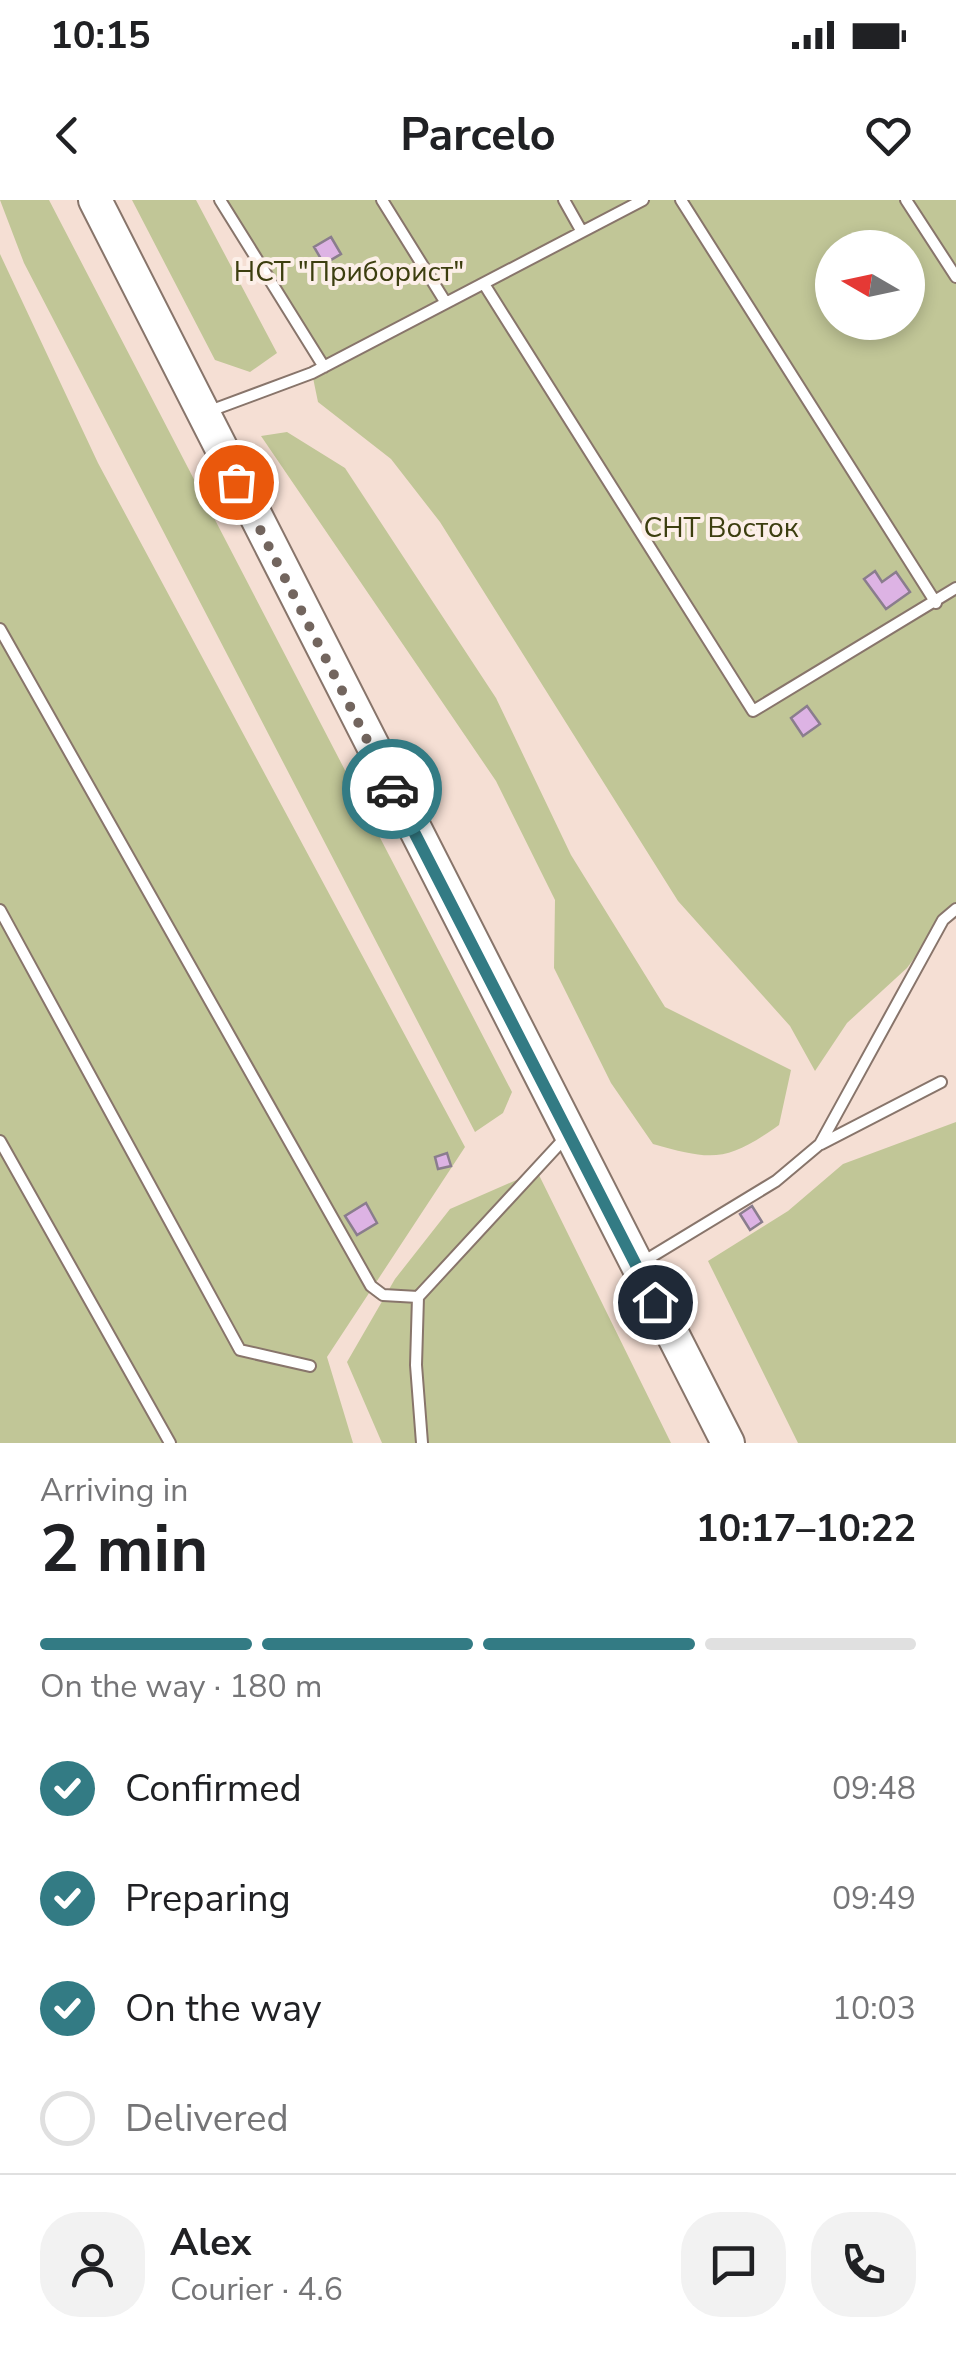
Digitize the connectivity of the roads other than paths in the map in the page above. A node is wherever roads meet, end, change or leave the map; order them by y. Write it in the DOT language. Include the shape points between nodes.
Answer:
graph roads {
  1 [pos="95,200"];
  2 [pos="220,200"];
  3 [pos="382,200"];
  4 [pos="564,200"];
  5 [pos="643,200"];
  6 [pos="680,200"];
  7 [pos="906,200"];
  8 [pos="582,232"];
  9 [pos="956,277"];
  10 [pos="484,284"];
  11 [pos="446,303"];
  12 [pos="324,367"];
  13 [pos="202,414"];
  14 [pos="956,588"];
  15 [pos="936,602"];
  16 [pos="0,628"];
  17 [pos="956,909"];
  18 [pos="0,910"];
  19 [pos="941,1082"];
  20 [pos="568,1134"];
  21 [pos="0,1141"];
  22 [pos="820,1144"];
  23 [pos="636,1266"];
  24 [pos="418,1297"];
  25 [pos="310,1366"];
  26 [pos="170,1443"];
  27 [pos="422,1443"];
  28 [pos="728,1443"];
  1 -- 13 [label="main road"];
  2 -- 12 [label="lane"];
  3 -- 11 [label="lane"];
  4 -- 8 [label="lane"];
  5 -- 8 [label="lane"];
  6 -- 15 [label="lane"];
  7 -- 9 [label="lane"];
  8 -- 10 [label="lane"];
  10 -- 11 [label="lane"];
  10 -- 15 [label="lane" via="753,710"];
  11 -- 12 [label="lane"];
  12 -- 13 [label="lane"];
  13 -- 20 [label="main road"];
  14 -- 15 [label="lane"];
  16 -- 24 [label="lane" via="372,1286 383,1296"];
  17 -- 22 [label="lane" via="943,920"];
  18 -- 25 [label="lane" via="240,1350"];
  19 -- 22 [label="lane"];
  20 -- 23 [label="main road"];
  20 -- 24 [label="lane"];
  21 -- 26 [label="lane"];
  22 -- 23 [label="lane" via="776,1181"];
  23 -- 28 [label="main road"];
  24 -- 27 [label="lane"];
}
